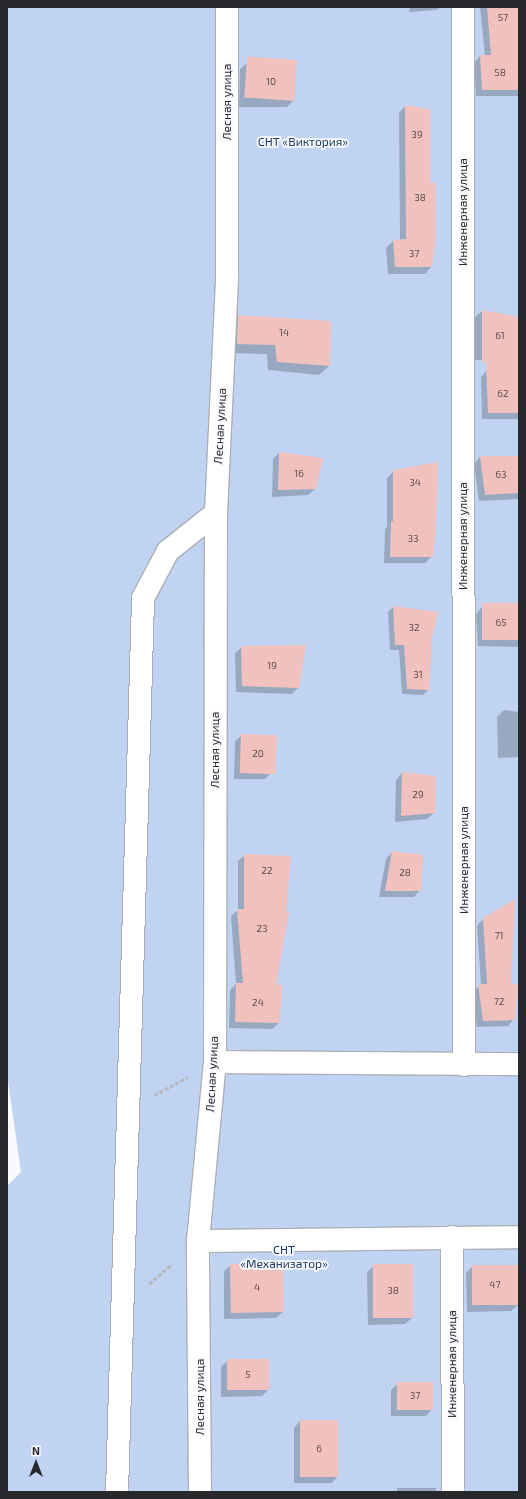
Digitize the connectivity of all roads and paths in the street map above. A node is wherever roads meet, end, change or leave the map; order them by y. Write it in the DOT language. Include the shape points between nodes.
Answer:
graph roads {
  1 [pos="227,7"];
  2 [pos="463,7"];
  3 [pos="216,513"];
  4 [pos="215,1062"];
  5 [pos="519,1064"];
  6 [pos="464,1065"];
  7 [pos="128,1109"];
  8 [pos="452,1237"];
  9 [pos="519,1237"];
  10 [pos="198,1241"];
  11 [pos="122,1307"];
  12 [pos="117,1492"];
  13 [pos="200,1492"];
  14 [pos="453,1492"];
  1 -- 3 [label="street, Лесная улица" via="227,277"];
  2 -- 6 [label="street, Инженерная улица"];
  3 -- 4 [label="street, Лесная улица"];
  3 -- 7 [label="street" via="168,551 143,598"];
  4 -- 6 [label="street"];
  4 -- 7 [label="path"];
  4 -- 10 [label="street, Лесная улица"];
  5 -- 6 [label="street"];
  7 -- 11 [label="street"];
  8 -- 9 [label="street"];
  8 -- 10 [label="street"];
  8 -- 14 [label="street, Инженерная улица"];
  10 -- 11 [label="path"];
  10 -- 13 [label="street, Лесная улица"];
  11 -- 12 [label="street"];
}
